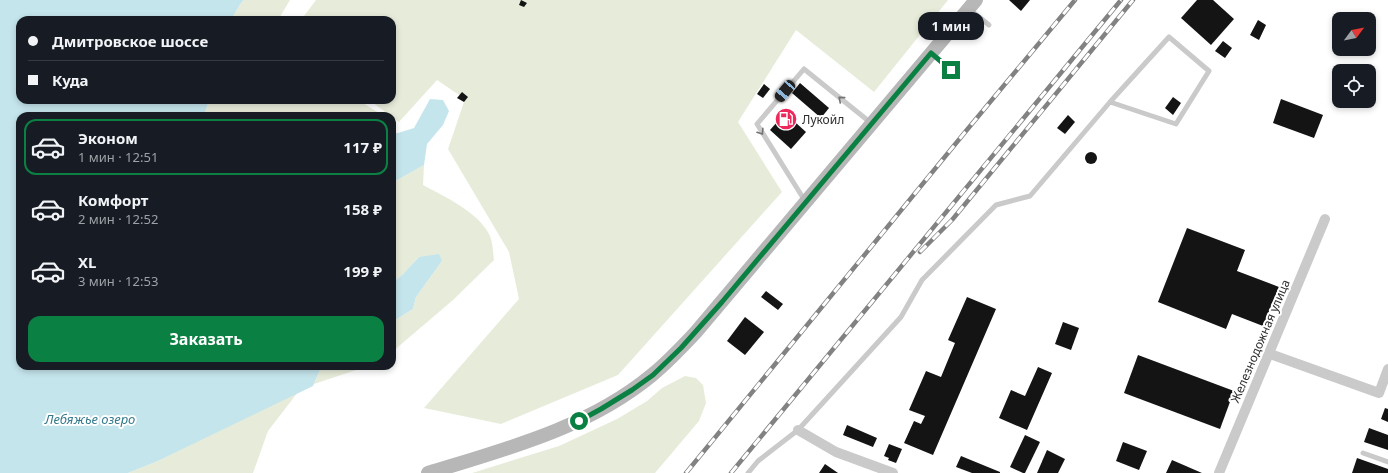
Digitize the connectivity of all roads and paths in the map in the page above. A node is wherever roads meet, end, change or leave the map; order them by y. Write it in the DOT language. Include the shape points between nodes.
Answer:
graph roads {
  1 [pos="972,4"];
  2 [pos="989,25"];
  3 [pos="931,53"];
  4 [pos="951,70"];
  5 [pos="1110,102"];
  6 [pos="872,124"];
  7 [pos="806,202"];
  8 [pos="1325,220"];
  9 [pos="1270,354"];
  10 [pos="1388,370"];
  11 [pos="798,430"];
  12 [pos="1364,453"];
  13 [pos="1388,462"];
  14 [pos="428,473"];
  15 [pos="748,473"];
  16 [pos="893,473"];
  17 [pos="1219,473"];
  1 -- 2 [label="lane"];
  1 -- 3 [label="main road"];
  3 -- 4 [label="lane"];
  3 -- 6 [label="main road"];
  5 -- 5 [label="lane" via="1176,124 1209,71 1169,37"];
  5 -- 11 [label="lane" via="1030,196 996,205 922,280 901,317"];
  6 -- 7 [label="main road"];
  6 -- 7 [label="lane, one-way" via="804,69 757,124"];
  7 -- 14 [label="main road" via="696,332 653,375 590,416 514,446"];
  8 -- 9 [label="street, Железнодожная улица"];
  9 -- 10 [label="street" via="1379,393"];
  9 -- 17 [label="street, Железнодожная улица"];
  11 -- 15 [label="lane" via="758,461"];
  11 -- 16 [label="street" via="836,452"];
  12 -- 13 [label="lane"];
}
